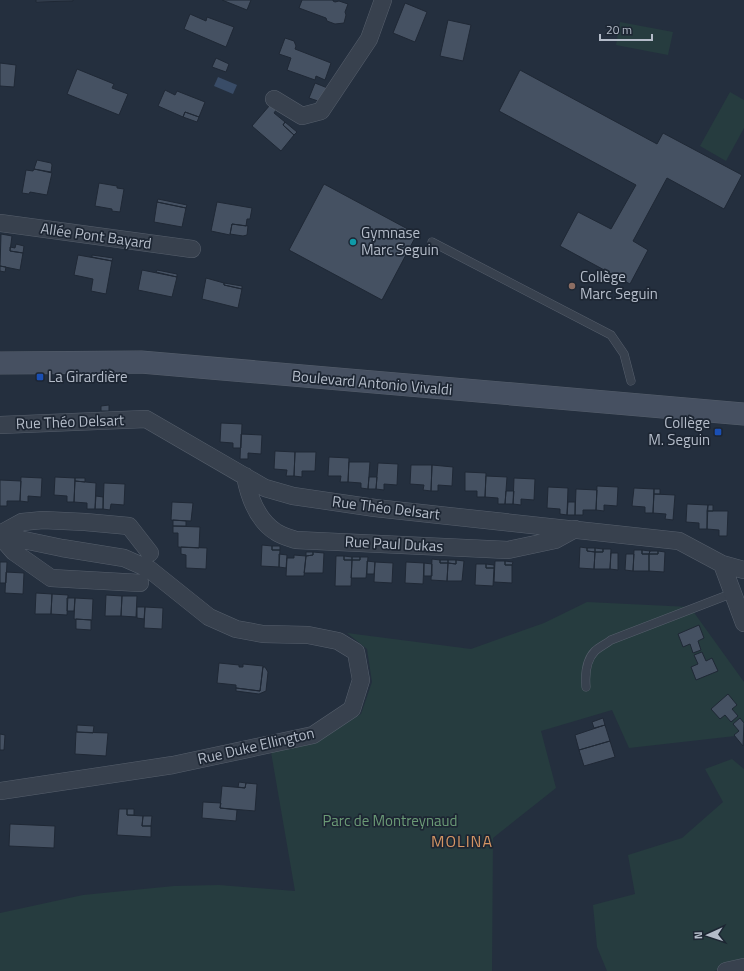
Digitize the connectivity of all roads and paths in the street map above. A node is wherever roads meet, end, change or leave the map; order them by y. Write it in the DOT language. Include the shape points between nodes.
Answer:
graph roads {
  1 [pos="383,0"];
  2 [pos="274,99"];
  3 [pos="0,223"];
  4 [pos="432,242"];
  5 [pos="192,249"];
  6 [pos="0,363"];
  7 [pos="631,381"];
  8 [pos="744,414"];
  9 [pos="0,425"];
  10 [pos="244,476"];
  11 [pos="575,530"];
  12 [pos="0,535"];
  13 [pos="150,552"];
  14 [pos="722,564"];
  15 [pos="744,570"];
  16 [pos="140,583"];
  17 [pos="733,593"];
  18 [pos="744,623"];
  19 [pos="586,687"];
  20 [pos="0,791"];
  21 [pos="744,967"];
  22 [pos="726,971"];
  1 -- 2 [label="street" via="369,39 321,112 302,116"];
  3 -- 5 [label="street, Allée Pont Bayard"];
  4 -- 7 [label="lane" via="611,335 624,354"];
  6 -- 8 [label="street, Boulevard Antonio Vivaldi" via="141,362"];
  9 -- 10 [label="street, Rue Théo Delsart" via="146,419"];
  10 -- 11 [label="street, Rue Théo Delsart" via="265,488 293,496 375,508"];
  10 -- 11 [label="street, Rue Paul Dukas" via="248,494 257,512 276,532 296,540 508,550 555,540"];
  11 -- 14 [label="street, Rue Théo Delsart" via="679,541"];
  12 -- 13 [label="street" via="22,522 43,520 129,526"];
  12 -- 16 [label="street" via="14,552 51,578"];
  12 -- 20 [label="street, Rue Duke Ellington" via="124,558 149,569 209,617 236,629 263,634 308,635 338,641 356,652 361,680 352,709 314,736 173,765"];
  14 -- 15 [label="street, Rue Théo Delsart"];
  14 -- 17 [label="street"];
  17 -- 18 [label="street"];
  17 -- 19 [label="lane" via="611,640 594,651 587,664"];
  21 -- 22 [label="street"];
}
